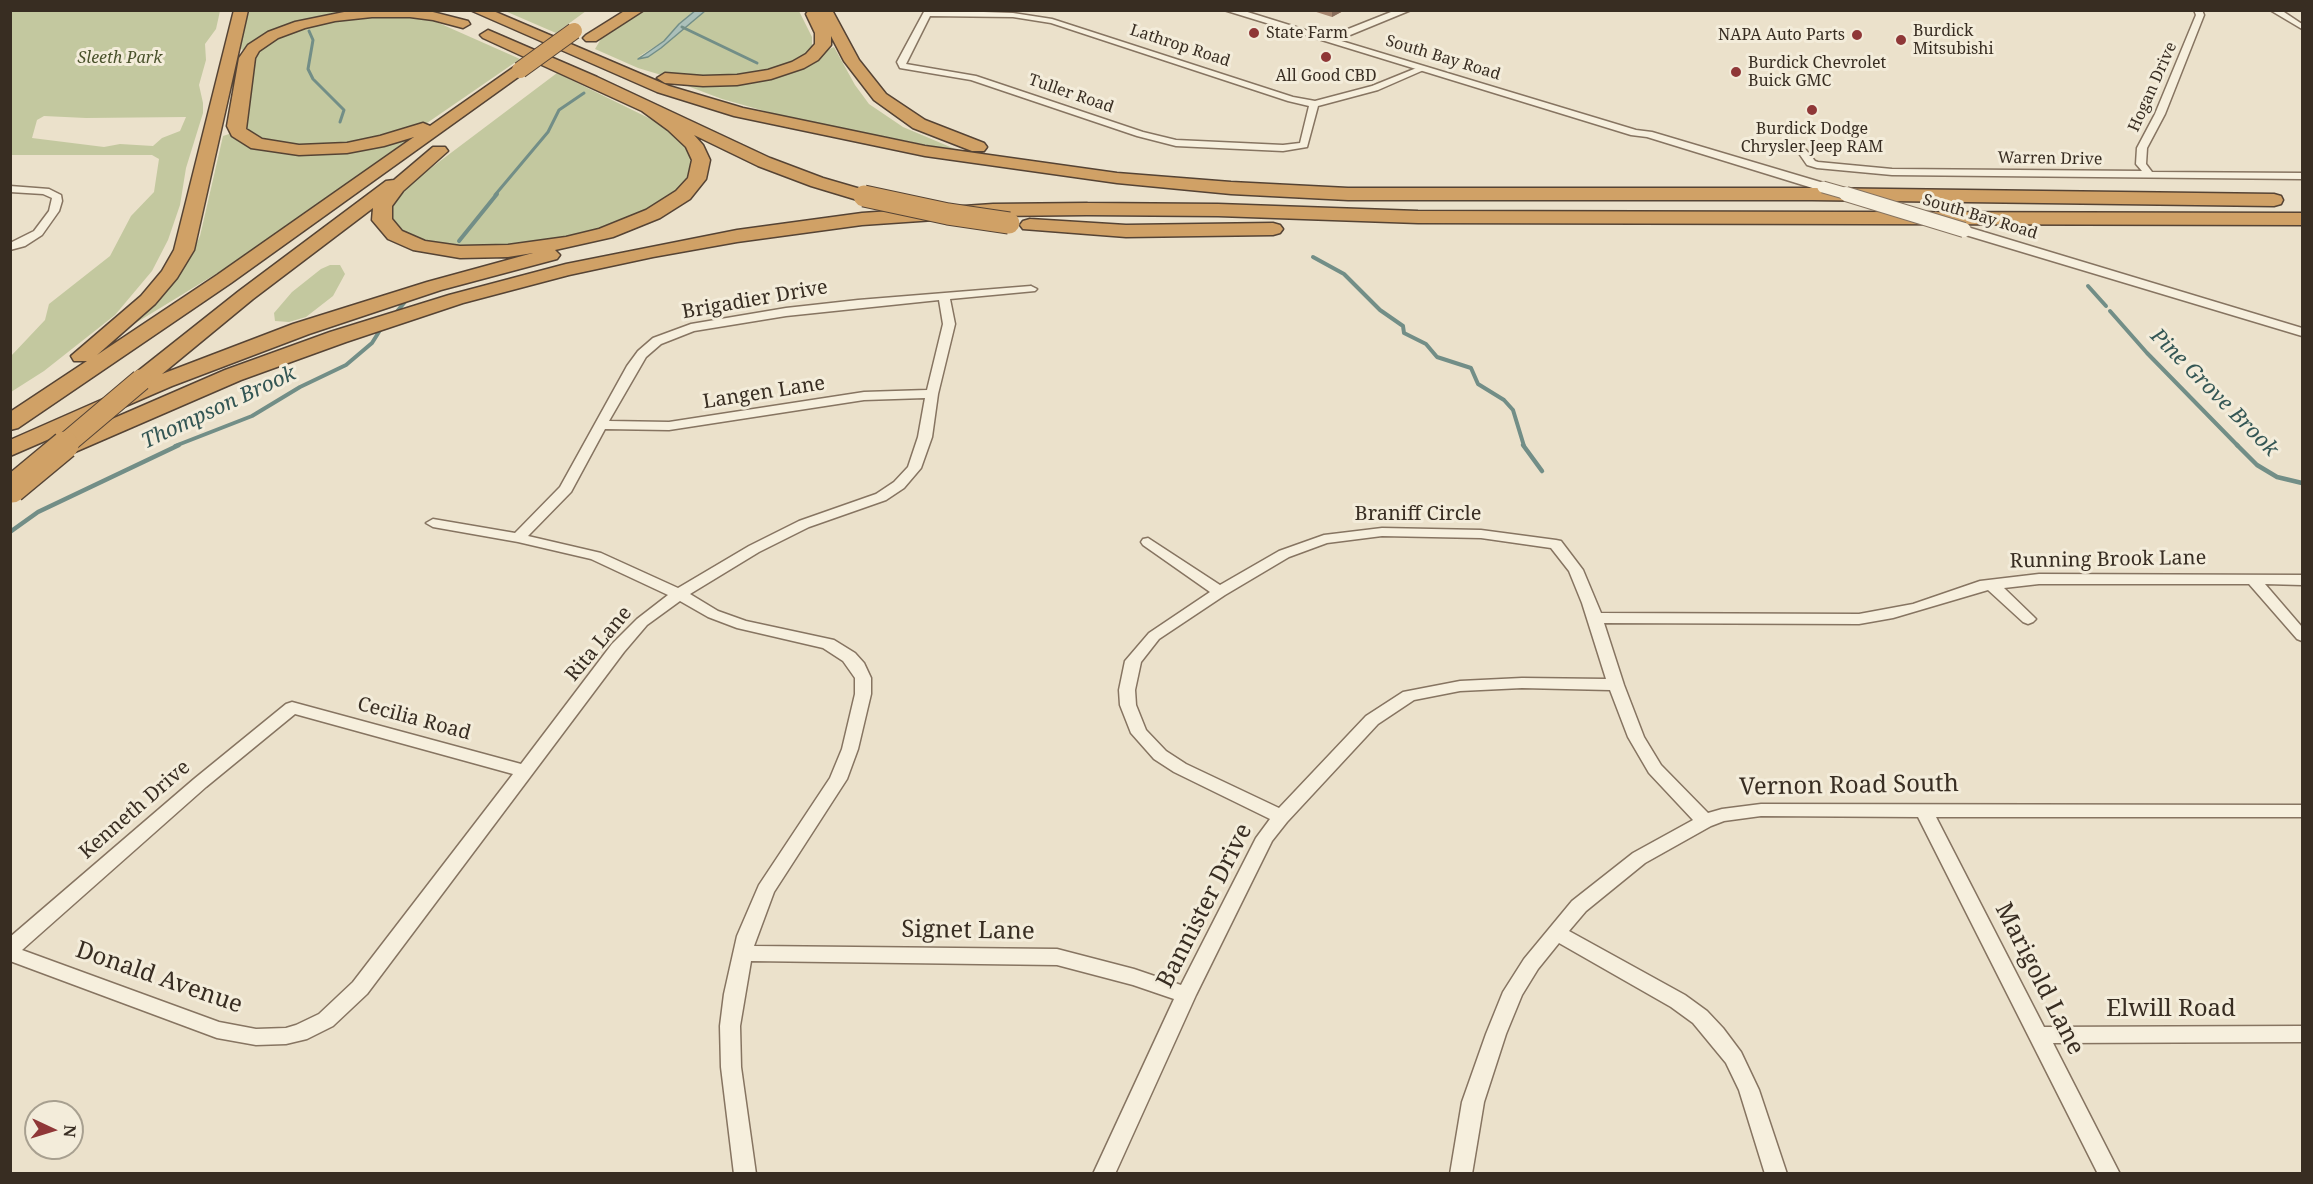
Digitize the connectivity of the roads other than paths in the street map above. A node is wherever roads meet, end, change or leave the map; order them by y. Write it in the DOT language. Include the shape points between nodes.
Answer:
graph roads {
  1 [pos="241,10"];
  2 [pos="432,10"];
  3 [pos="477,10"];
  4 [pos="628,10"];
  5 [pos="637,10"];
  6 [pos="811,10"];
  7 [pos="824,10"];
  8 [pos="1229,10"];
  9 [pos="1245,10"];
  10 [pos="1406,10"];
  11 [pos="2198,10"];
  12 [pos="928,12"];
  13 [pos="2278,13"];
  14 [pos="2302,15"];
  15 [pos="463,24"];
  16 [pos="2302,27"];
  17 [pos="583,31"];
  18 [pos="1331,39"];
  19 [pos="597,61"];
  20 [pos="1422,69"];
  21 [pos="520,91"];
  22 [pos="485,95"];
  23 [pos="1315,104"];
  24 [pos="648,107"];
  25 [pos="1648,134"];
  26 [pos="1803,152"];
  27 [pos="2150,175"];
  28 [pos="2302,176"];
  29 [pos="10,189"];
  30 [pos="1387,194"];
  31 [pos="2265,200"];
  32 [pos="2293,200"];
  33 [pos="826,205"];
  34 [pos="757,215"];
  35 [pos="1892,218"];
  36 [pos="2302,219"];
  37 [pos="11,247"];
  38 [pos="1030,289"];
  39 [pos="945,296"];
  40 [pos="2302,332"];
  41 [pos="932,394"];
  42 [pos="10,411"];
  43 [pos="10,423"];
  44 [pos="602,425"];
  45 [pos="10,449"];
  46 [pos="11,485"];
  47 [pos="433,523"];
  48 [pos="518,538"];
  49 [pos="1148,542"];
  50 [pos="2253,580"];
  51 [pos="2302,580"];
  52 [pos="1991,584"];
  53 [pos="1220,591"];
  54 [pos="679,594"];
  55 [pos="1595,618"];
  56 [pos="2028,619"];
  57 [pos="2302,636"];
  58 [pos="1616,685"];
  59 [pos="292,708"];
  60 [pos="525,771"];
  61 [pos="1923,809"];
  62 [pos="2302,811"];
  63 [pos="1281,817"];
  64 [pos="1705,820"];
  65 [pos="1557,933"];
  66 [pos="10,951"];
  67 [pos="744,953"];
  68 [pos="1186,995"];
  69 [pos="326,1020"];
  70 [pos="2302,1034"];
  71 [pos="2040,1035"];
  72 [pos="745,1173"];
  73 [pos="1104,1173"];
  74 [pos="1461,1173"];
  75 [pos="1776,1173"];
  76 [pos="2109,1173"];
  1 -- 42 [label="highway" via="188,241 179,261 133,315"];
  2 -- 15 [label="highway"];
  3 -- 19 [label="highway"];
  4 -- 17 [label="highway"];
  5 -- 17 [label="highway"];
  6 -- 19 [label="highway" via="823,33 821,50 798,65 771,74 692,81"];
  7 -- 30 [label="highway" via="852,61 880,97 905,116 961,142 1026,158 1116,171"];
  8 -- 18 [label="street, South Bay Road"];
  9 -- 18 [label="street, South Bay Road"];
  10 -- 18 [label="street"];
  11 -- 27 [label="street, Hogan Drive" via="2200,15 2142,148 2141,164"];
  12 -- 23 [label="street, Lathrop Road" via="1052,21"];
  12 -- 23 [label="street, Tuller Road" via="902,62 908,69 972,78 1158,139 1209,146 1292,148 1306,142"];
  13 -- 14 [label="street"];
  13 -- 16 [label="street"];
  15 -- 22 [label="highway" via="424,14 384,12 329,18 280,32 258,44 247,58 236,126 246,139 270,147 347,148 422,129"];
  15 -- 24 [label="highway"];
  17 -- 21 [label="highway"];
  17 -- 22 [label="highway, bridge"];
  18 -- 20 [label="street, South Bay Road"];
  18 -- 25 [label="street, South Bay Road"];
  19 -- 30 [label="highway" via="716,106 952,156 1183,185"];
  20 -- 23 [label="street" via="1375,88"];
  20 -- 25 [label="street, South Bay Road"];
  22 -- 43 [label="highway" via="205,293"];
  24 -- 35 [label="highway, bridge" via="777,167 864,196 1009,223 1168,231"];
  24 -- 46 [label="highway, bridge" via="674,126 693,145 701,160 697,178 683,195 653,214 606,233 508,251 460,252 420,246 395,235 382,220 383,206 398,187 444,147 275,272"];
  25 -- 40 [label="street, South Bay Road, bridge"];
  26 -- 27 [label="street, Warren Drive" via="1817,165 1863,170"];
  27 -- 28 [label="street, Warren Drive"];
  29 -- 37 [label="street" via="45,191 57,197 54,211 38,233"];
  30 -- 31 [label="highway"];
  31 -- 32 [label="highway"];
  31 -- 33 [label="highway" via="1475,204 1018,194"];
  34 -- 45 [label="highway" via="614,241 383,301 194,369"];
  35 -- 36 [label="highway"];
  35 -- 46 [label="highway" via="1418,217 1099,209 929,214 799,227 663,249 555,273 338,337 189,392"];
  38 -- 39 [label="street, Brigadier Drive"];
  39 -- 41 [label="street, Rita Lane" via="949,324"];
  39 -- 44 [label="street, Brigadier Drive" via="786,312 691,328 657,341 642,354"];
  41 -- 44 [label="street, Langen Lane" via="864,396 669,426"];
  41 -- 54 [label="street, Rita Lane" via="925,437 914,468 899,485 881,496 804,524"];
  44 -- 48 [label="street, Brigadier Drive" via="566,489"];
  47 -- 48 [label="street"];
  48 -- 54 [label="street" via="596,556"];
  49 -- 53 [label="street"];
  50 -- 51 [label="street, Running Brook Lane"];
  50 -- 52 [label="street, Running Brook Lane" via="2039,579"];
  50 -- 57 [label="street"];
  52 -- 55 [label="street, Running Brook Lane" via="1888,615 1859,619"];
  52 -- 56 [label="street"];
  53 -- 55 [label="street, Braniff Circle" via="1284,554 1324,539 1382,532 1481,534 1556,544 1576,570"];
  53 -- 63 [label="street, Braniff Circle" via="1154,636 1133,661 1128,705 1139,733 1160,755"];
  54 -- 60 [label="street, Rita Lane" via="642,622 618,648"];
  54 -- 67 [label="street" via="742,625 828,644 849,657 863,678 850,749 838,779 766,890"];
  55 -- 58 [label="street, Braniff Circle"];
  58 -- 63 [label="street, Bannister Drive" via="1470,685 1409,696 1372,720"];
  58 -- 64 [label="street, Braniff Circle" via="1636,737 1655,769"];
  59 -- 60 [label="street, Cecilia Road"];
  59 -- 66 [label="street, Kenneth Drive" via="200,783"];
  60 -- 69 [label="street, Rita Lane" via="360,988"];
  61 -- 62 [label="street, Vernon Road South"];
  61 -- 64 [label="street, Vernon Road South" via="1761,810"];
  61 -- 71 [label="street, Marigold Lane"];
  63 -- 68 [label="street, Bannister Drive" via="1265,838"];
  64 -- 65 [label="street, Vernon Road South" via="1640,858 1579,906"];
  65 -- 74 [label="street, Vernon Road South" via="1513,992 1496,1034 1473,1102"];
  65 -- 75 [label="street" via="1678,1001 1716,1034 1734,1058 1749,1090"];
  66 -- 69 [label="street, Donald Avenue" via="217,1030 256,1037 286,1036 300,1034"];
  67 -- 68 [label="street, Signet Lane" via="1057,957"];
  67 -- 72 [label="street" via="730,1026 731,1067"];
  68 -- 73 [label="street, Bannister Drive"];
  70 -- 71 [label="street, Elwill Road"];
  71 -- 76 [label="street, Marigold Lane"];
}
